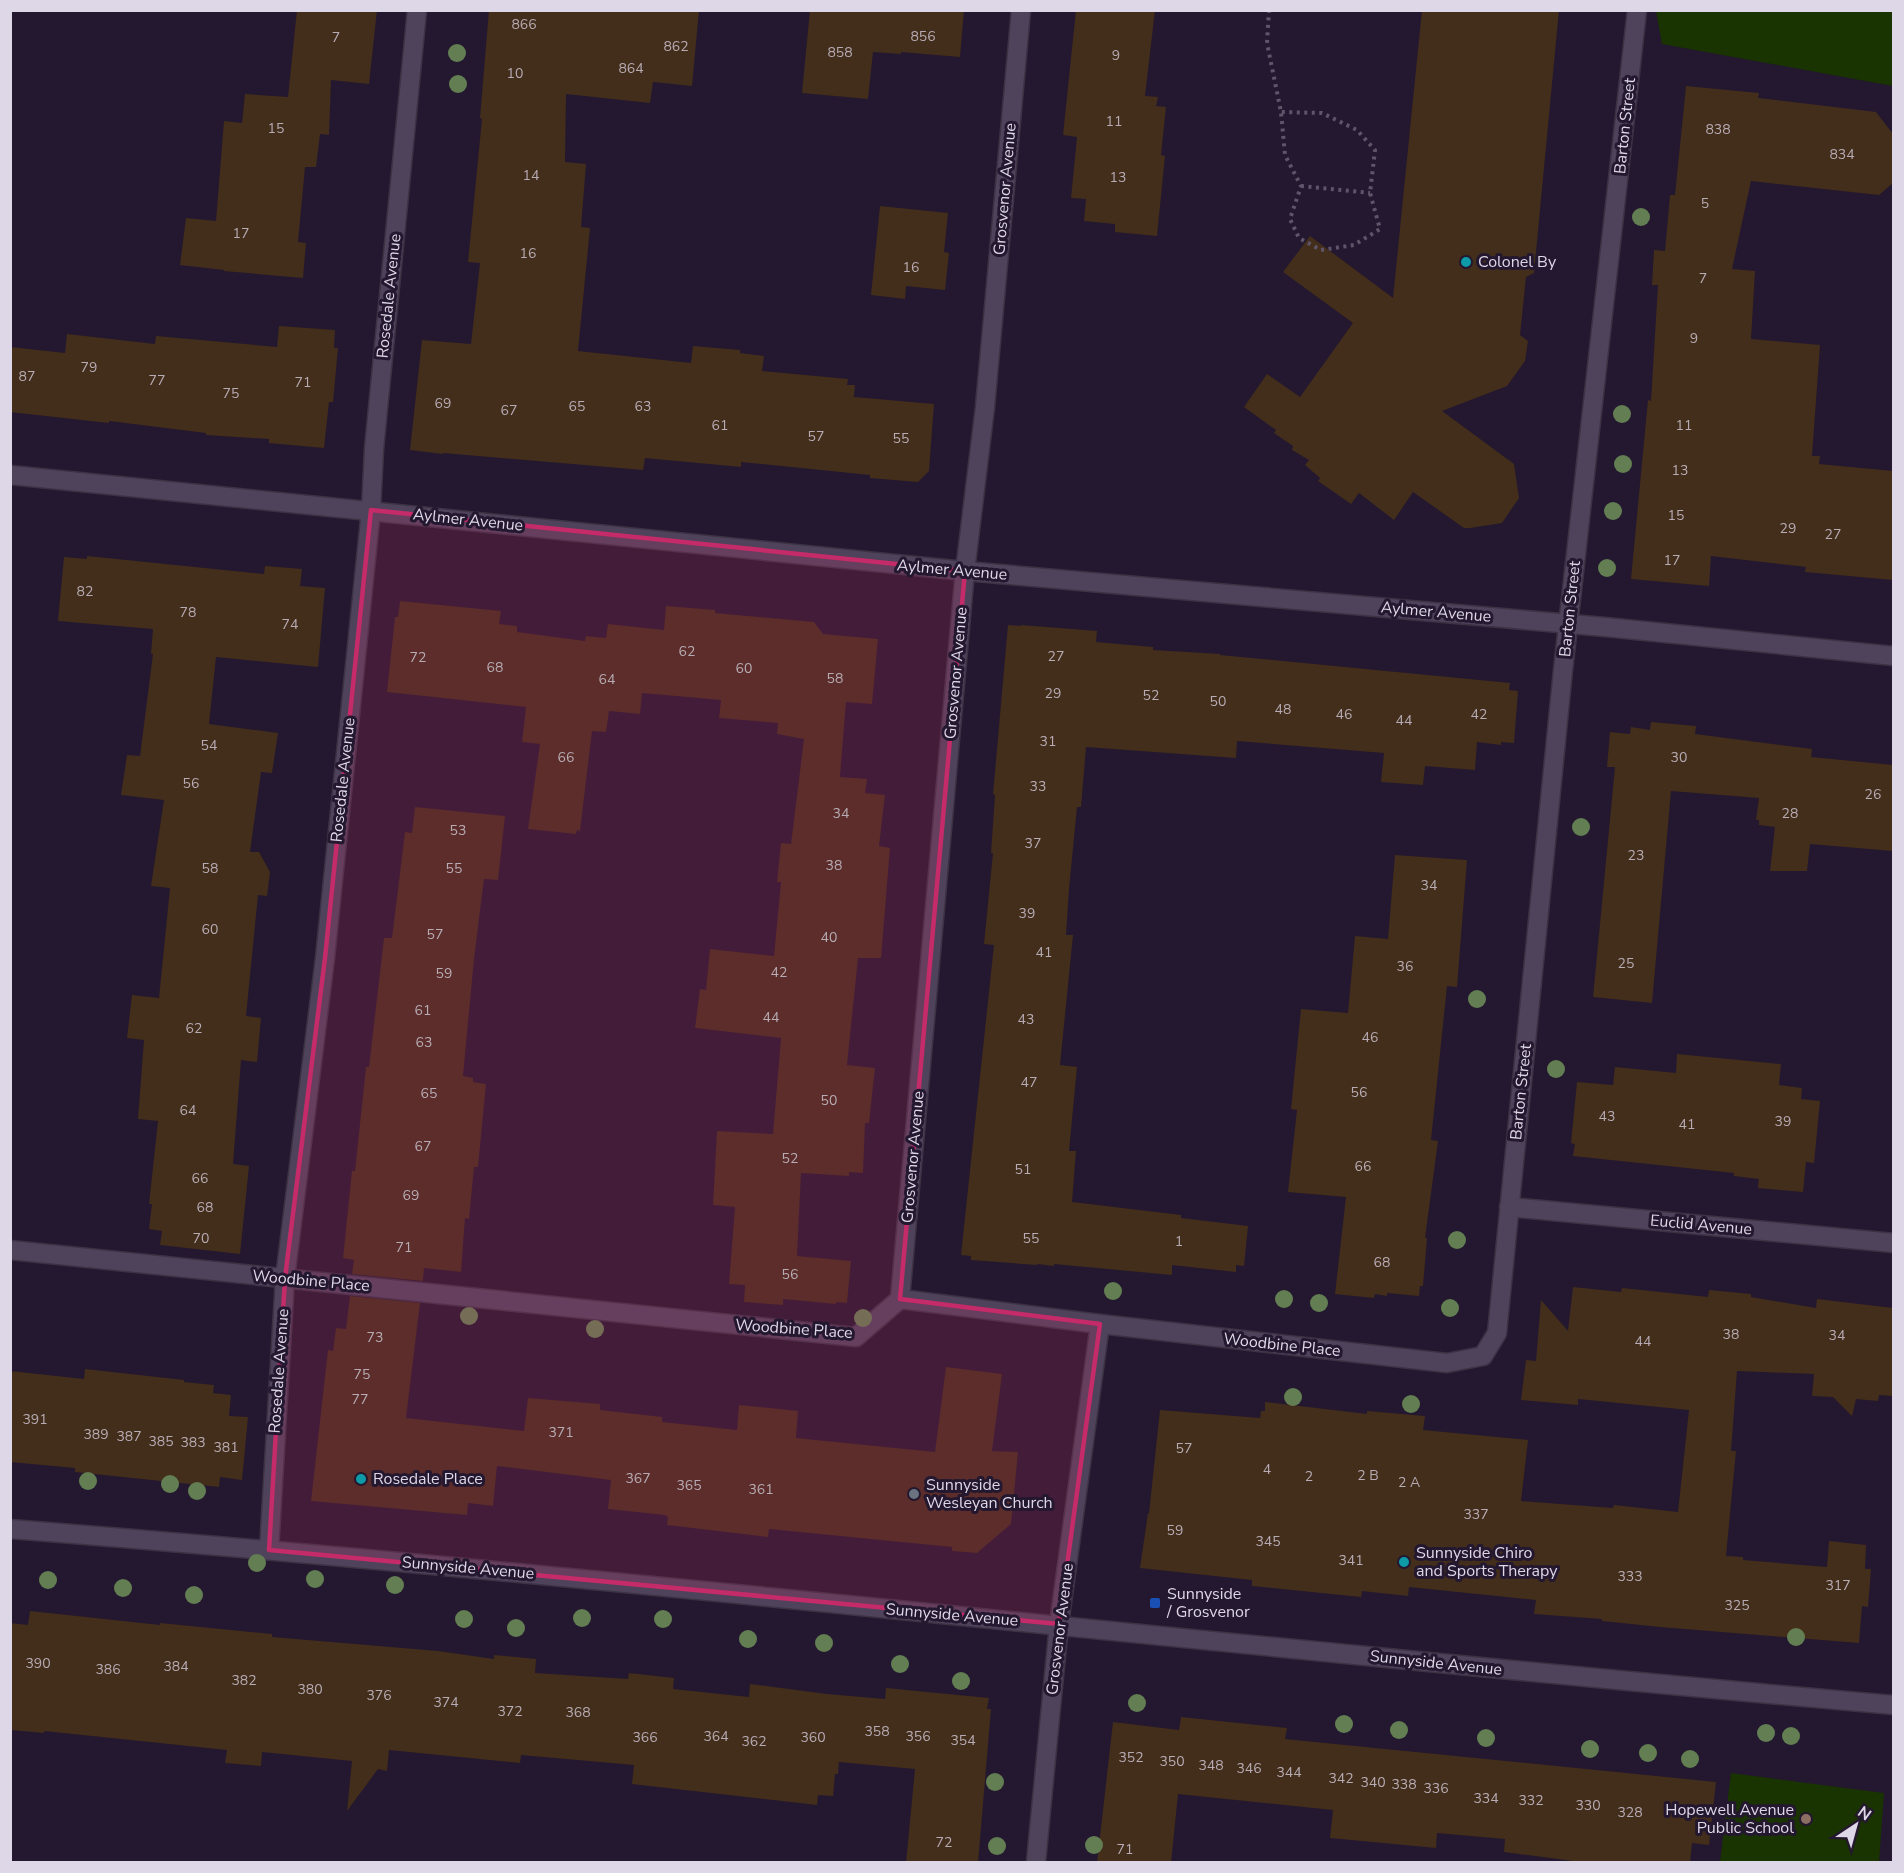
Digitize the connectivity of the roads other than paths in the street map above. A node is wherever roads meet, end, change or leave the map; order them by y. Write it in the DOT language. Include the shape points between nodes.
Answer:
graph roads {
  1 [pos="417,10"];
  2 [pos="1021,10"];
  3 [pos="1637,10"];
  4 [pos="10,475"];
  5 [pos="371,510"];
  6 [pos="965,571"];
  7 [pos="1569,624"];
  8 [pos="1893,656"];
  9 [pos="1509,1207"];
  10 [pos="1893,1243"];
  11 [pos="10,1250"];
  12 [pos="285,1278"];
  13 [pos="900,1299"];
  14 [pos="1100,1324"];
  15 [pos="10,1529"];
  16 [pos="269,1550"];
  17 [pos="1059,1624"];
  18 [pos="1893,1705"];
  19 [pos="1036,1863"];
  1 -- 5 [label="street, Rosedale Avenue"];
  2 -- 6 [label="street, Grosvenor Avenue" via="985,407"];
  3 -- 7 [label="street, Barton Street"];
  4 -- 5 [label="street, Aylmer Avenue"];
  5 -- 6 [label="street, Aylmer Avenue"];
  5 -- 12 [label="street, Rosedale Avenue" via="325,958"];
  6 -- 7 [label="street, Aylmer Avenue"];
  6 -- 13 [label="street, Grosvenor Avenue"];
  7 -- 8 [label="street, Aylmer Avenue"];
  7 -- 9 [label="street, Barton Street"];
  9 -- 10 [label="street, Euclid Avenue"];
  9 -- 14 [label="street, Woodbine Place" via="1497,1333 1483,1356 1447,1363"];
  11 -- 12 [label="street, Woodbine Place"];
  12 -- 13 [label="street, Woodbine Place" via="856,1337"];
  12 -- 16 [label="street, Rosedale Avenue"];
  13 -- 14 [label="street, Woodbine Place"];
  14 -- 17 [label="street, Grosvenor Avenue"];
  15 -- 16 [label="street, Sunnyside Avenue"];
  16 -- 17 [label="street, Sunnyside Avenue"];
  17 -- 18 [label="street, Sunnyside Avenue"];
  17 -- 19 [label="street, Grosvenor Avenue"];
}
